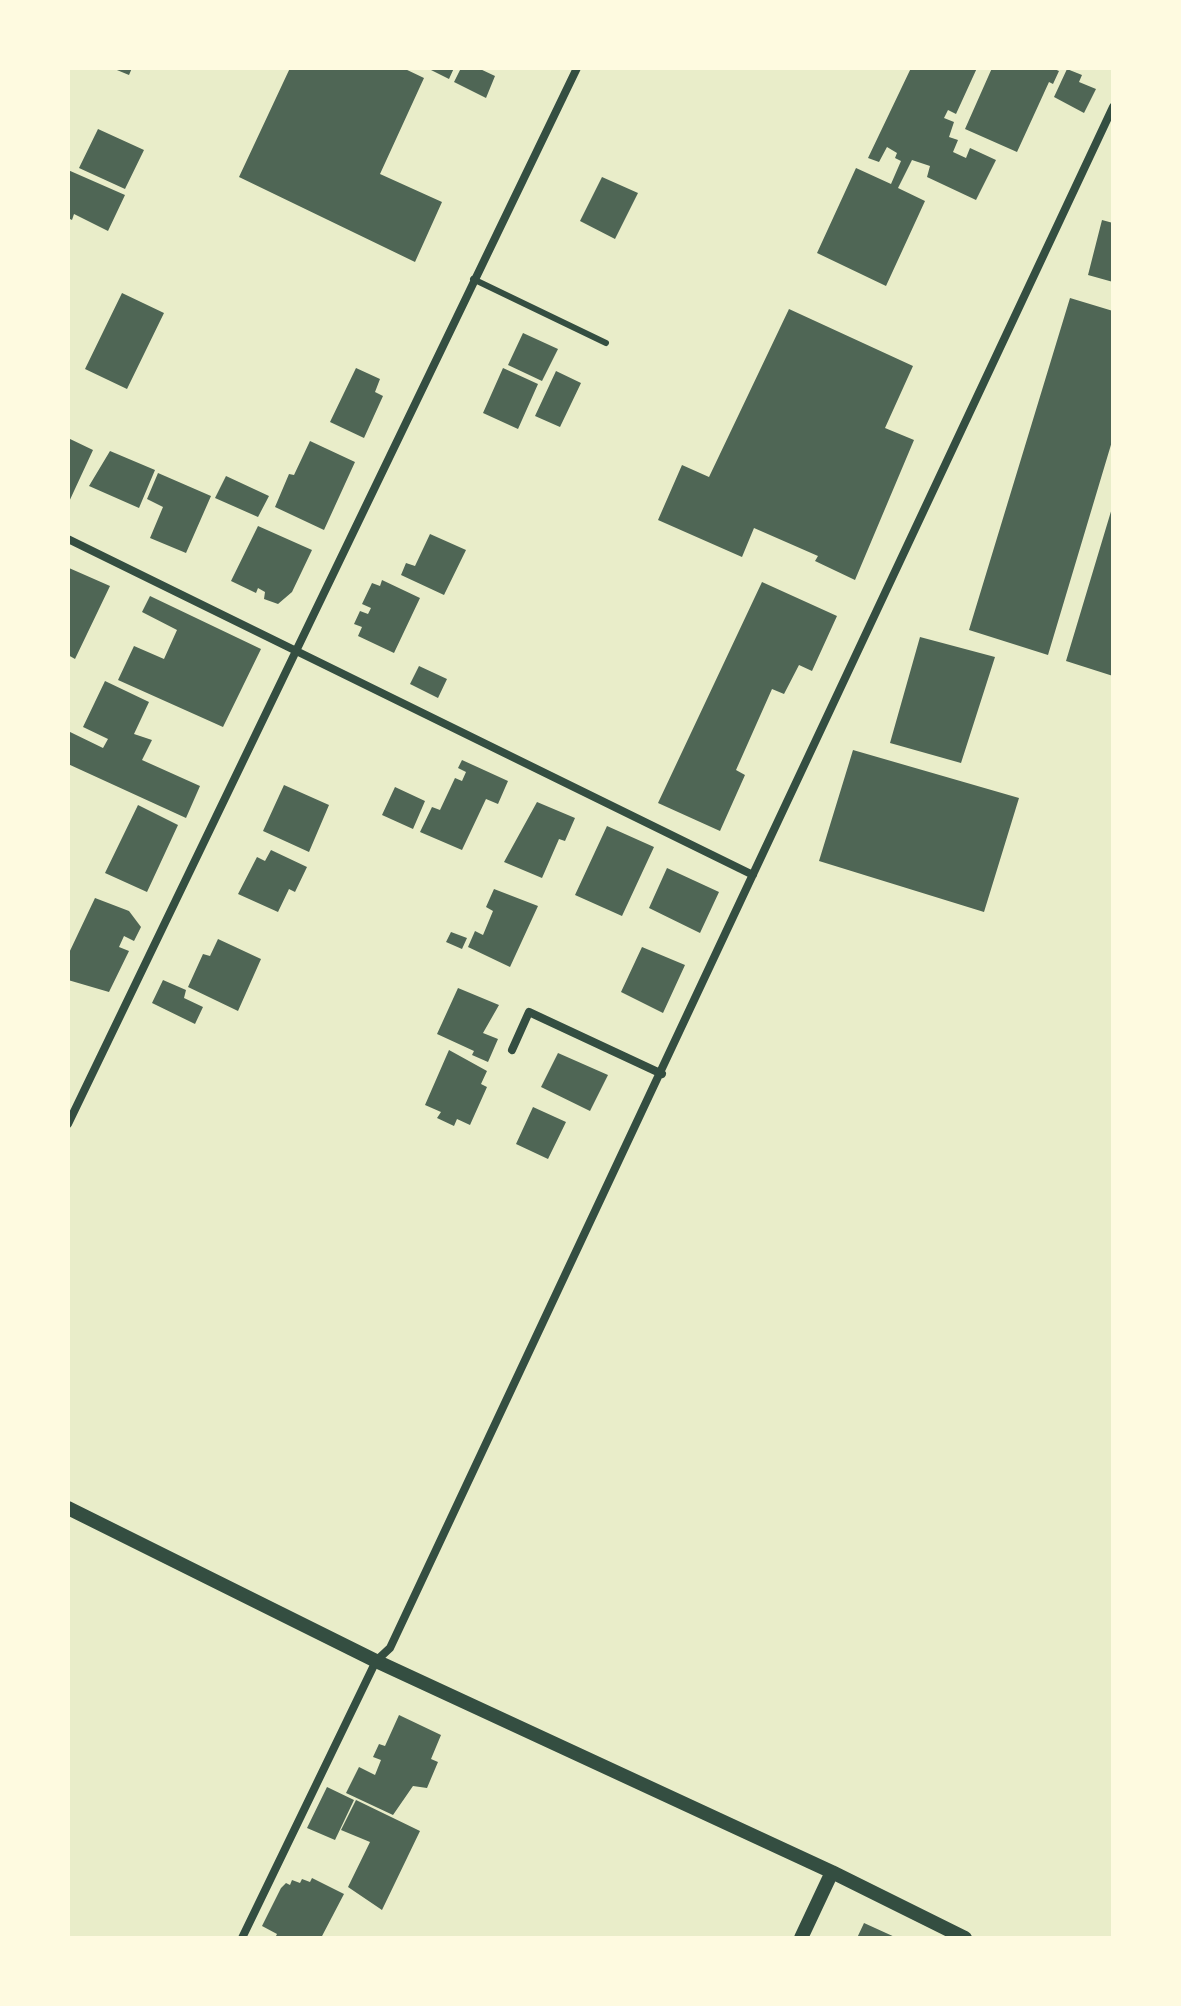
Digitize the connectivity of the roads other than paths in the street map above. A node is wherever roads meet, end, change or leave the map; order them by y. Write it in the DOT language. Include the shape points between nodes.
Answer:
graph roads {
  1 [pos="577,68"];
  2 [pos="1113,107"];
  3 [pos="473,279"];
  4 [pos="606,343"];
  5 [pos="68,539"];
  6 [pos="298,652"];
  7 [pos="753,875"];
  8 [pos="512,1050"];
  9 [pos="662,1074"];
  10 [pos="68,1124"];
  11 [pos="68,1508"];
  12 [pos="376,1661"];
  13 [pos="832,1872"];
  14 [pos="242,1938"];
  15 [pos="801,1938"];
  16 [pos="965,1938"];
  1 -- 3 [label="street"];
  2 -- 7 [label="street"];
  3 -- 4 [label="lane"];
  3 -- 6 [label="street"];
  5 -- 6 [label="street"];
  6 -- 7 [label="street"];
  6 -- 10 [label="street"];
  7 -- 9 [label="street"];
  8 -- 9 [label="street" via="529,1012"];
  9 -- 12 [label="street" via="390,1648"];
  11 -- 12 [label="street"];
  12 -- 13 [label="street"];
  12 -- 14 [label="street"];
  13 -- 15 [label="street"];
  13 -- 16 [label="street"];
}
